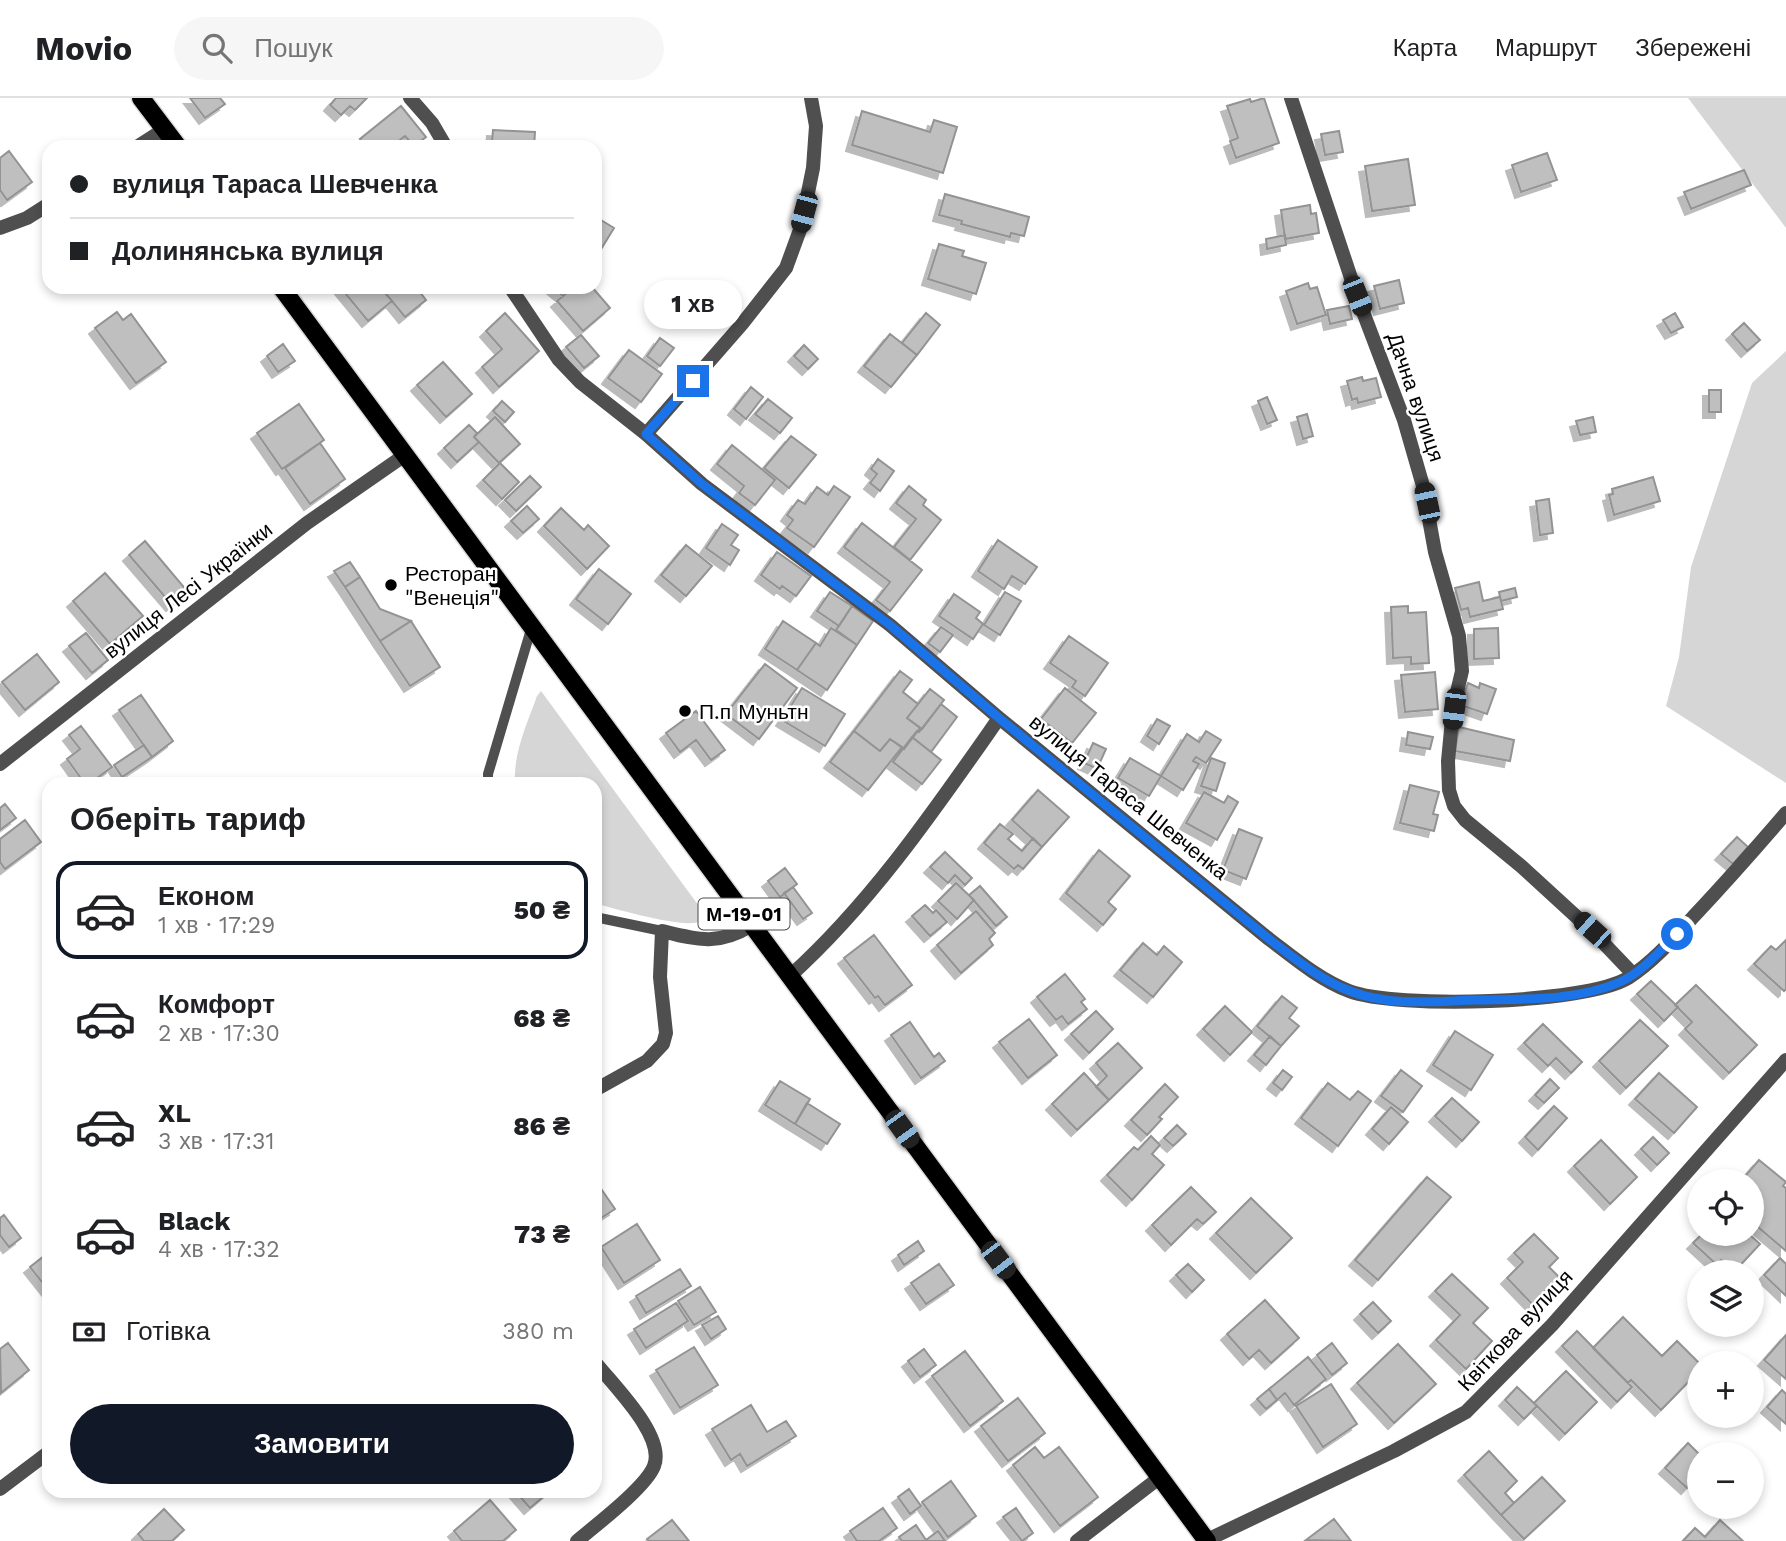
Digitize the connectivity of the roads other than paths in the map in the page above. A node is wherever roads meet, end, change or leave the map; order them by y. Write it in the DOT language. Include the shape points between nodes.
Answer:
graph roads {
  1 [pos="141,98"];
  2 [pos="410,98"];
  3 [pos="811,98"];
  4 [pos="1291,98"];
  5 [pos="165,129"];
  6 [pos="148,140"];
  7 [pos="173,140"];
  8 [pos="442,140"];
  9 [pos="42,208"];
  10 [pos="0,228"];
  11 [pos="286,294"];
  12 [pos="514,294"];
  13 [pos="646,434"];
  14 [pos="405,455"];
  15 [pos="532,626"];
  16 [pos="999,718"];
  17 [pos="0,764"];
  18 [pos="488,777"];
  19 [pos="1786,813"];
  20 [pos="602,919"];
  21 [pos="752,925"];
  22 [pos="662,932"];
  23 [pos="1633,974"];
  24 [pos="790,976"];
  25 [pos="1786,1060"];
  26 [pos="602,1086"];
  27 [pos="602,1371"];
  28 [pos="42,1457"];
  29 [pos="1159,1478"];
  30 [pos="0,1489"];
  31 [pos="577,1541"];
  32 [pos="1077,1541"];
  33 [pos="1207,1541"];
  1 -- 5 [label="main road"];
  2 -- 8 [label="street"];
  3 -- 13 [label="street" via="815,158 786,268"];
  4 -- 23 [label="street, Дачна вулиця" via="1404,420 1459,636 1462,671 1448,761 1454,806 1592,930"];
  5 -- 6 [label="street"];
  5 -- 7 [label="main road"];
  9 -- 10 [label="street"];
  11 -- 14 [label="main road, М-19-01"];
  12 -- 13 [label="street, вулиця Тараса Шевченка" via="568,371"];
  13 -- 16 [label="street, вулиця Тараса Шевченка" via="702,484 890,625"];
  14 -- 15 [label="main road, М-19-01"];
  14 -- 17 [label="street, вулиця Лесі Українки" via="307,523"];
  15 -- 18 [label="lane"];
  15 -- 21 [label="main road, М-19-01"];
  16 -- 23 [label="street, вулиця Тараса Шевченка" via="1269,939 1309,969 1350,991 1413,1002 1552,997 1614,984"];
  16 -- 24 [label="street" via="904,849 826,942"];
  19 -- 23 [label="street, вулиця Тараса Шевченка" via="1677,934"];
  20 -- 22 [label="lane"];
  21 -- 22 [label="street" via="716,940"];
  21 -- 24 [label="main road, М-19-01"];
  22 -- 26 [label="street" via="663,1044 647,1061"];
  24 -- 29 [label="main road, М-19-01"];
  25 -- 33 [label="street, Квіткова вулиця" via="1552,1325 1472,1407 1451,1422"];
  27 -- 31 [label="street" via="649,1431 656,1460 636,1489"];
  28 -- 30 [label="street"];
  29 -- 32 [label="street"];
  29 -- 33 [label="main road, М-19-01"];
}
